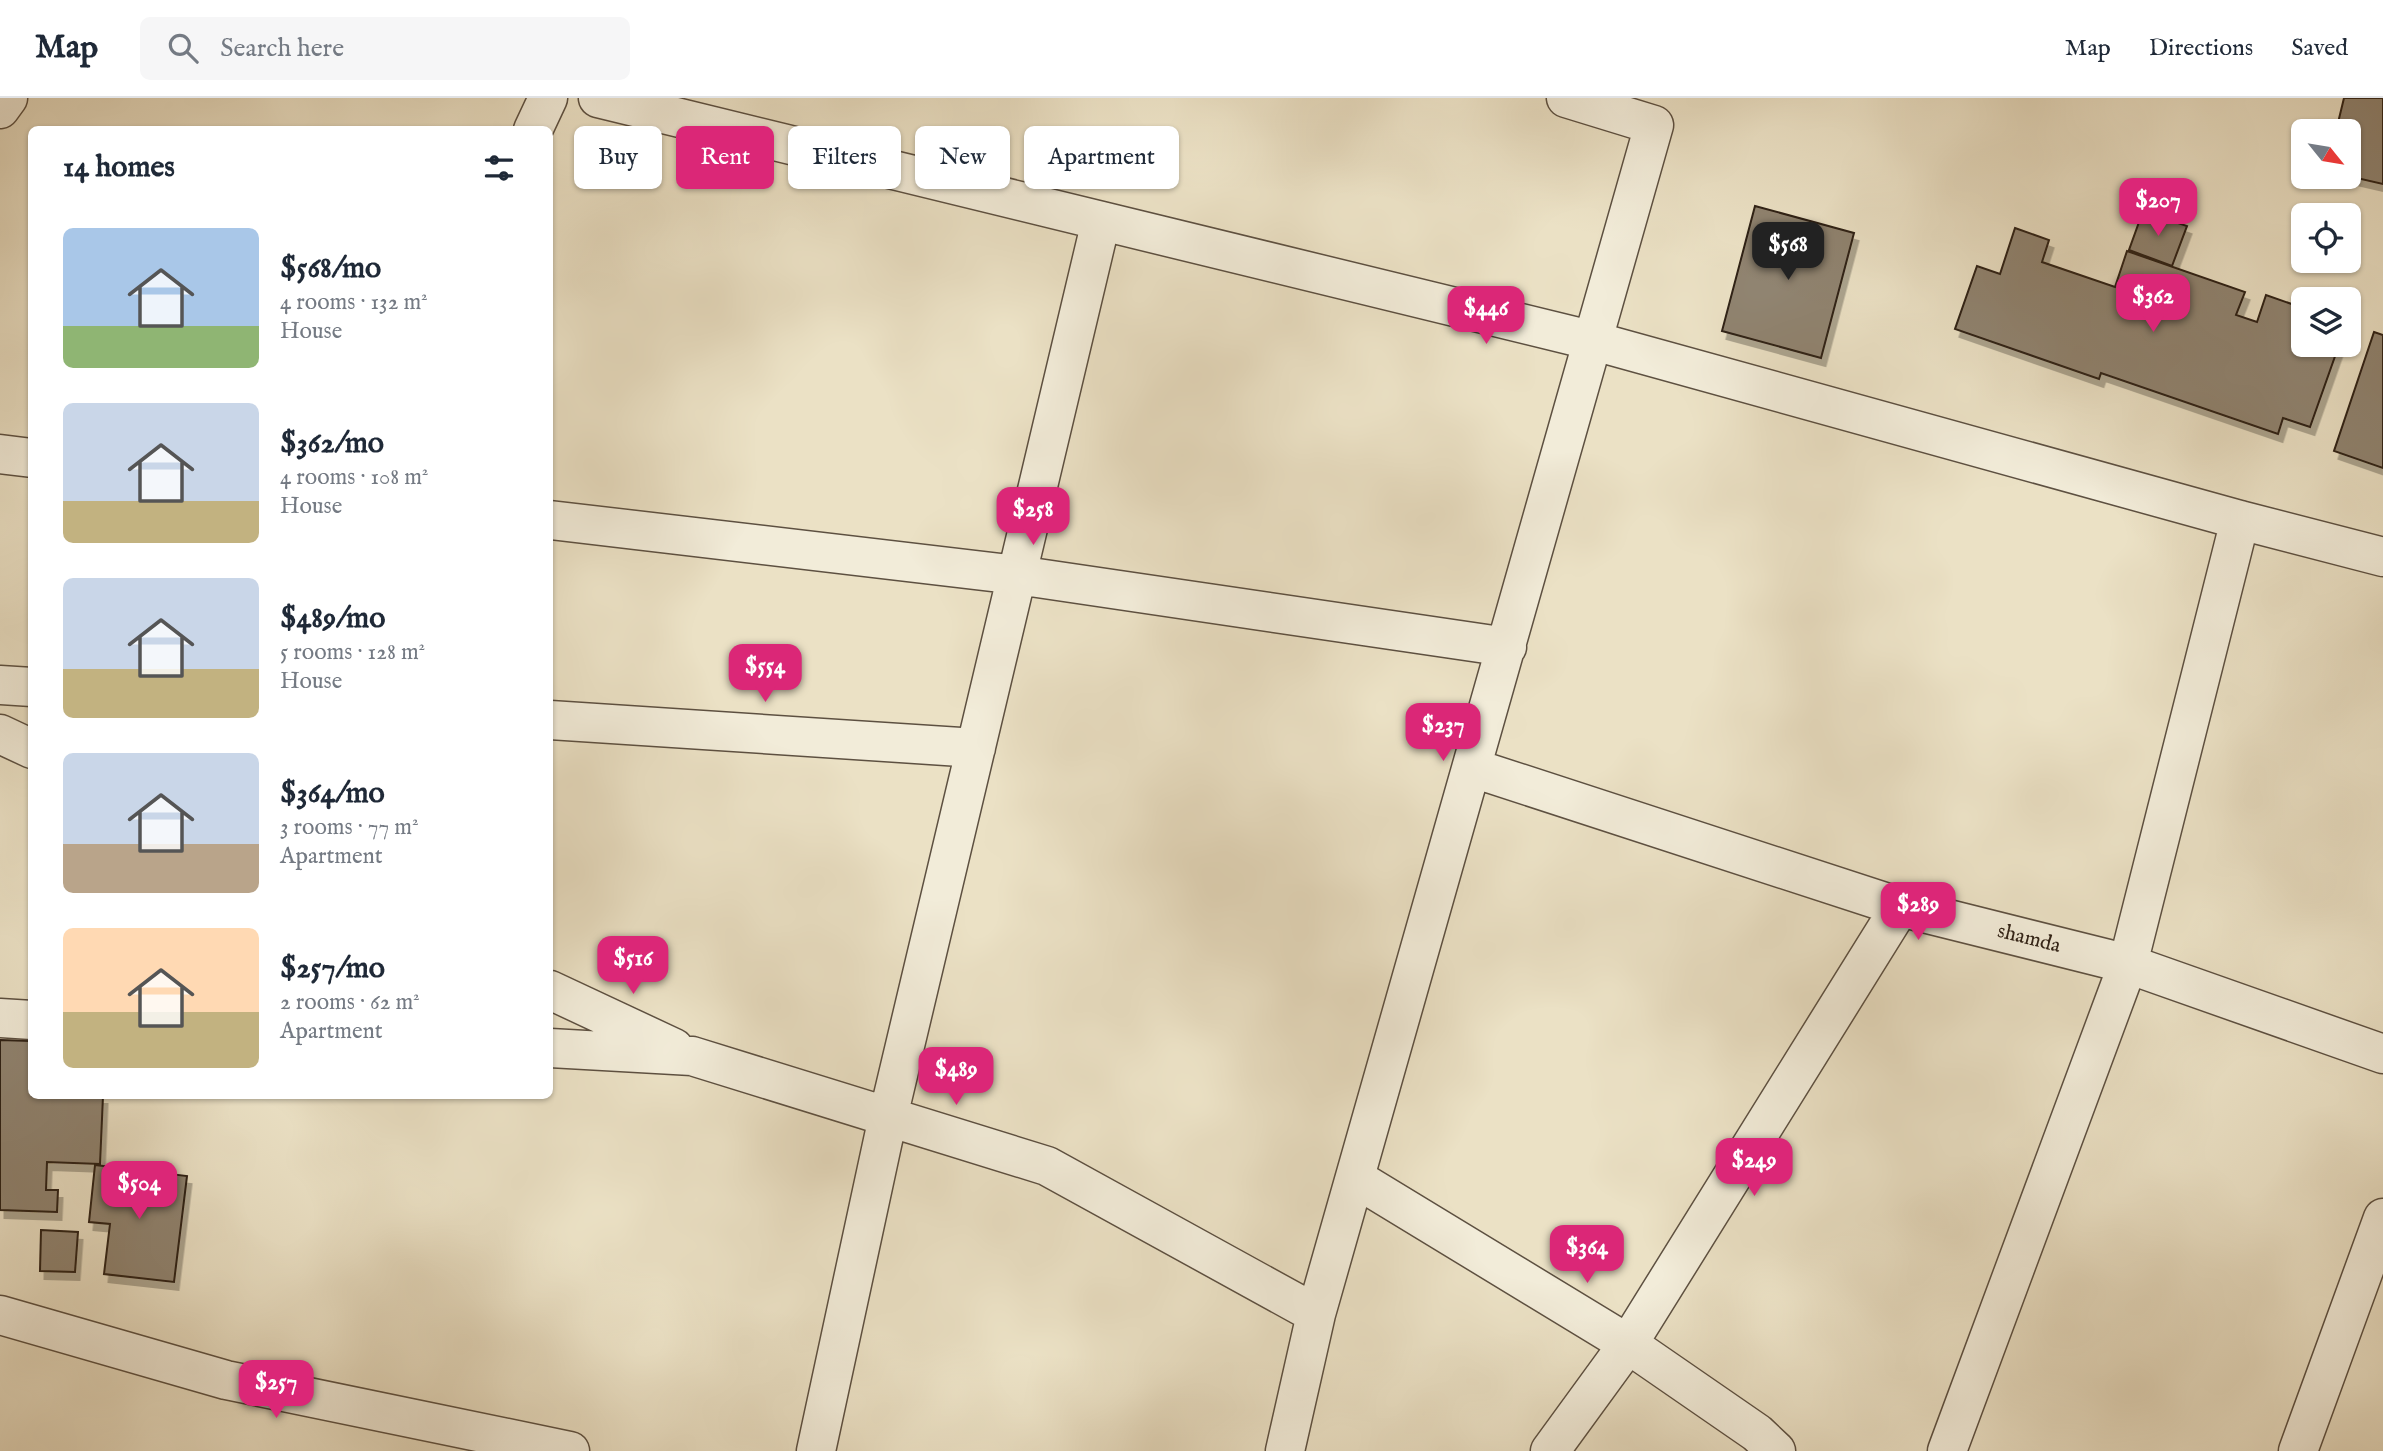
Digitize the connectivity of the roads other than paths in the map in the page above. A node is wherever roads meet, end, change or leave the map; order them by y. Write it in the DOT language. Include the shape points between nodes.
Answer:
graph roads {
  1 [pos="8,98"];
  2 [pos="548,98"];
  3 [pos="598,98"];
  4 [pos="1566,98"];
  5 [pos="0,109"];
  6 [pos="535,126"];
  7 [pos="1101,221"];
  8 [pos="1594,341"];
  9 [pos="0,454"];
  10 [pos="28,458"];
  11 [pos="553,520"];
  12 [pos="2240,520"];
  13 [pos="2383,557"];
  14 [pos="1017,575"];
  15 [pos="1507,647"];
  16 [pos="0,685"];
  17 [pos="28,687"];
  18 [pos="553,720"];
  19 [pos="0,734"];
  20 [pos="28,747"];
  21 [pos="976,748"];
  22 [pos="1473,768"];
  23 [pos="1900,907"];
  24 [pos="2128,964"];
  25 [pos="553,991"];
  26 [pos="0,1018"];
  27 [pos="28,1020"];
  28 [pos="553,1048"];
  29 [pos="2383,1054"];
  30 [pos="692,1056"];
  31 [pos="888,1117"];
  32 [pos="1355,1178"];
  33 [pos="2383,1218"];
  34 [pos="1317,1314"];
  35 [pos="0,1315"];
  36 [pos="1628,1345"];
  37 [pos="570,1451"];
  38 [pos="816,1451"];
  39 [pos="1284,1451"];
  40 [pos="1550,1451"];
  41 [pos="1776,1451"];
  42 [pos="1947,1451"];
  43 [pos="2298,1451"];
  1 -- 5 [label="street"];
  2 -- 6 [label="street"];
  3 -- 7 [label="street"];
  4 -- 8 [label="street" via="1654,125"];
  7 -- 8 [label="street"];
  7 -- 14 [label="street"];
  8 -- 12 [label="street"];
  8 -- 15 [label="street"];
  9 -- 10 [label="street"];
  11 -- 14 [label="street"];
  12 -- 13 [label="street"];
  12 -- 24 [label="street"];
  14 -- 15 [label="street"];
  14 -- 21 [label="street"];
  15 -- 22 [label="street"];
  16 -- 17 [label="street"];
  18 -- 21 [label="street"];
  19 -- 20 [label="street"];
  21 -- 31 [label="street"];
  22 -- 23 [label="street, shamda"];
  22 -- 32 [label="street"];
  23 -- 24 [label="street, shamda"];
  23 -- 36 [label="street"];
  24 -- 29 [label="street, shamda"];
  24 -- 42 [label="street"];
  25 -- 30 [label="street"];
  26 -- 27 [label="street"];
  28 -- 30 [label="street"];
  30 -- 31 [label="street"];
  31 -- 34 [label="street" via="1046,1166"];
  31 -- 38 [label="street"];
  32 -- 34 [label="street"];
  32 -- 36 [label="street"];
  33 -- 43 [label="street"];
  34 -- 39 [label="street"];
  35 -- 37 [label="street" via="226,1380"];
  36 -- 40 [label="street"];
  36 -- 41 [label="street" via="1757,1433"];
}
